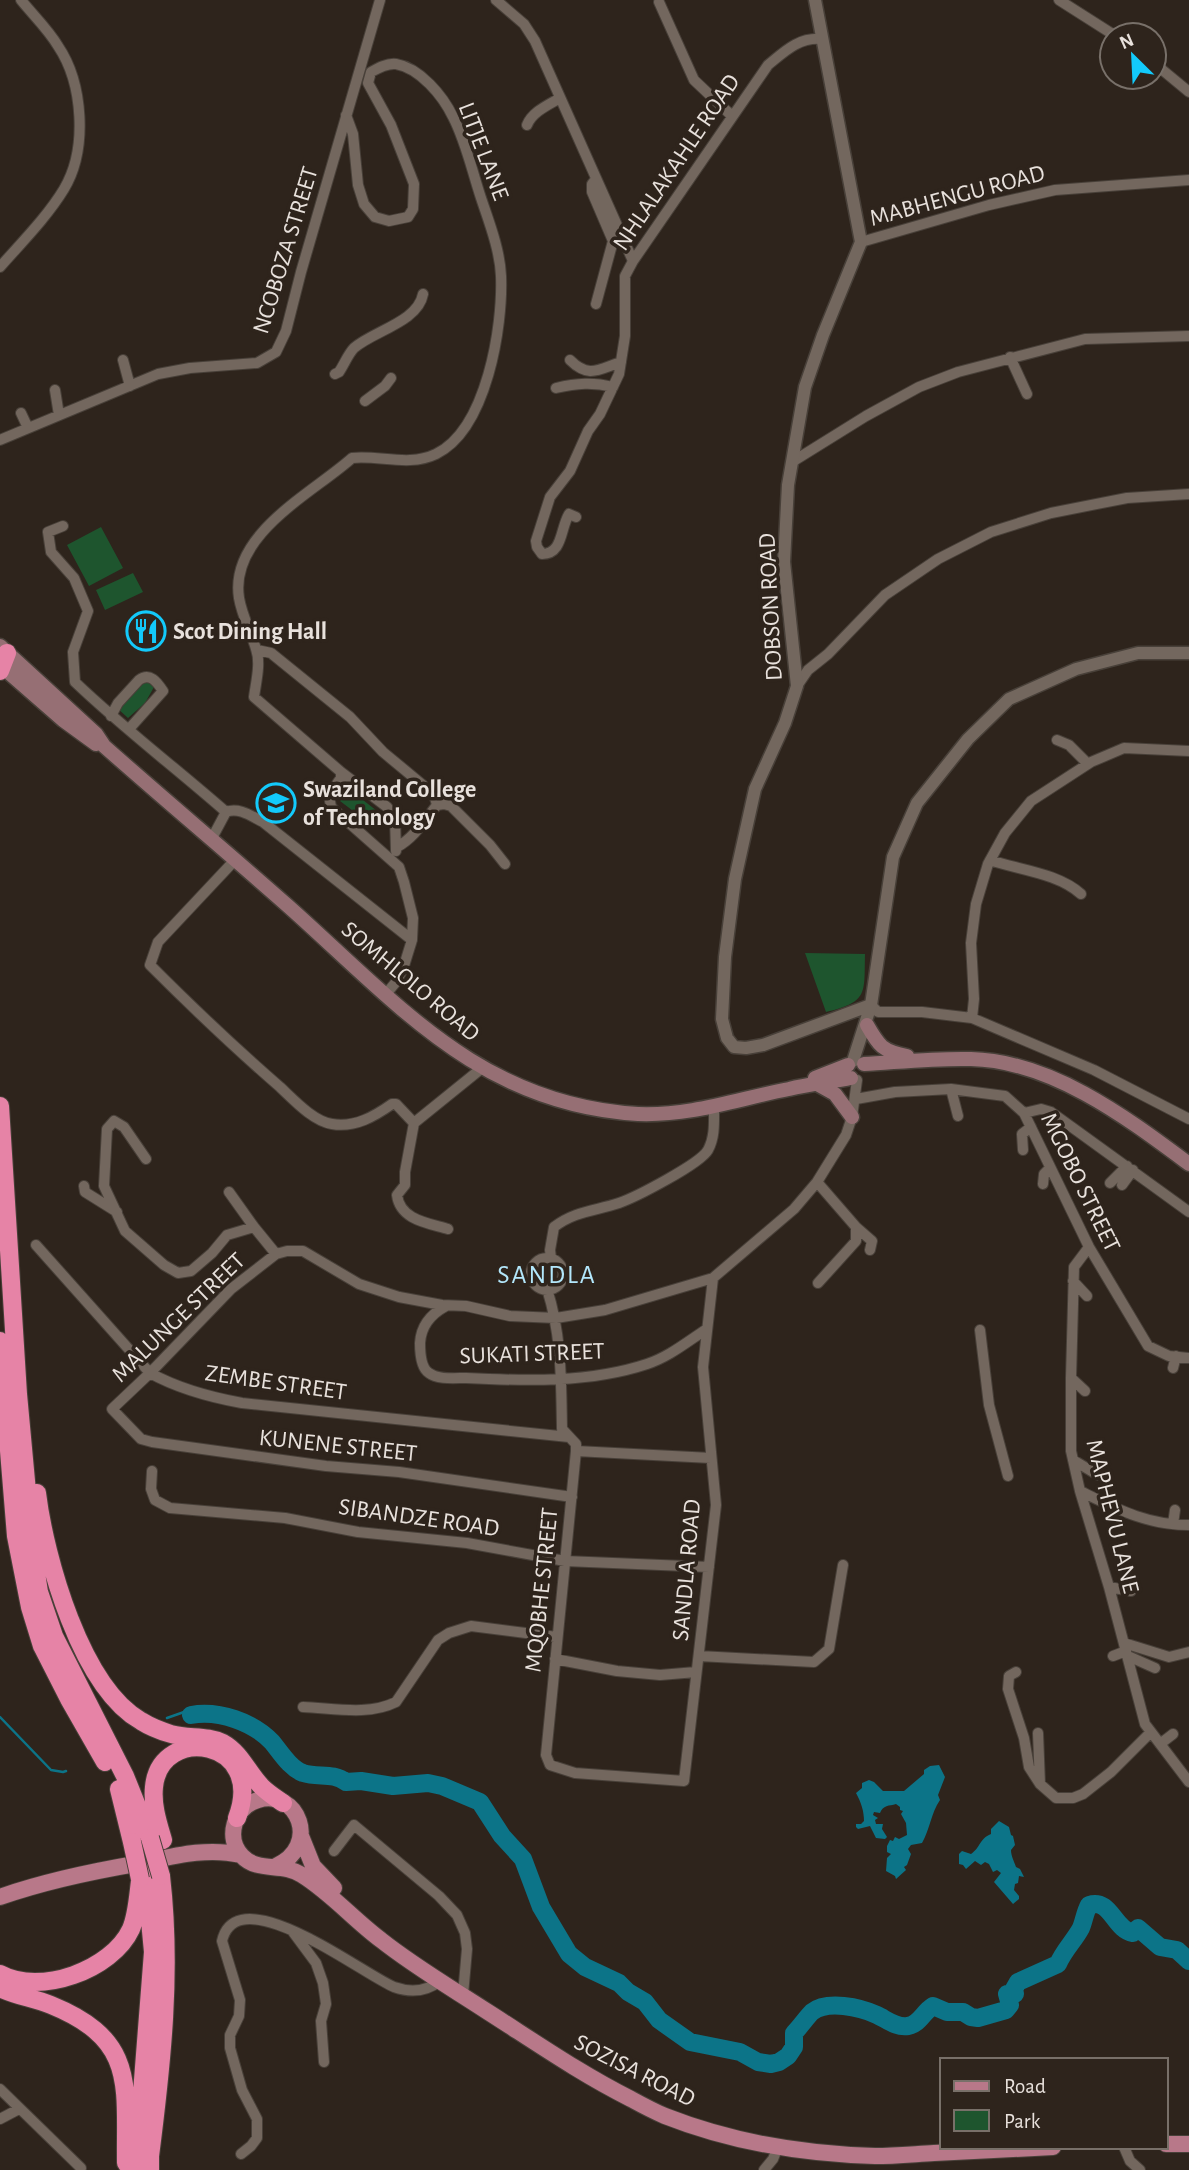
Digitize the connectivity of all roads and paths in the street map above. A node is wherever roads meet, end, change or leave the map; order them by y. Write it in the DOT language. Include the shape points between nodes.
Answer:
graph roads {
  1 [pos="21,0"];
  2 [pos="380,0"];
  3 [pos="496,0"];
  4 [pos="815,0"];
  5 [pos="1059,0"];
  6 [pos="659,2"];
  7 [pos="1098,25"];
  8 [pos="822,39"];
  9 [pos="1168,75"];
  10 [pos="1189,92"];
  11 [pos="560,97"];
  12 [pos="346,115"];
  13 [pos="732,116"];
  14 [pos="527,125"];
  15 [pos="596,179"];
  16 [pos="1189,180"];
  17 [pos="861,242"];
  18 [pos="633,261"];
  19 [pos="0,267"];
  20 [pos="423,294"];
  21 [pos="596,304"];
  22 [pos="1189,335"];
  23 [pos="1010,358"];
  24 [pos="123,360"];
  25 [pos="570,360"];
  26 [pos="621,362"];
  27 [pos="335,374"];
  28 [pos="391,378"];
  29 [pos="130,386"];
  30 [pos="613,387"];
  31 [pos="556,388"];
  32 [pos="55,390"];
  33 [pos="1027,394"];
  34 [pos="365,401"];
  35 [pos="21,413"];
  36 [pos="59,415"];
  37 [pos="28,428"];
  38 [pos="0,440"];
  39 [pos="792,463"];
  40 [pos="1189,494"];
  41 [pos="576,517"];
  42 [pos="63,526"];
  43 [pos="257,650"];
  44 [pos="1189,653"];
  45 [pos="2,661"];
  46 [pos="797,686"];
  47 [pos="111,716"];
  48 [pos="129,729"];
  49 [pos="1057,740"];
  50 [pos="1189,751"];
  51 [pos="1088,764"];
  52 [pos="341,772"];
  53 [pos="437,805"];
  54 [pos="226,812"];
  55 [pos="211,839"];
  56 [pos="397,847"];
  57 [pos="235,860"];
  58 [pos="990,860"];
  59 [pos="392,861"];
  60 [pos="505,864"];
  61 [pos="1081,894"];
  62 [pos="412,940"];
  63 [pos="386,994"];
  64 [pos="871,1006"];
  65 [pos="972,1018"];
  66 [pos="865,1029"];
  67 [pos="914,1060"];
  68 [pos="482,1068"];
  69 [pos="857,1069"];
  70 [pos="817,1084"];
  71 [pos="788,1089"];
  72 [pos="951,1089"];
  73 [pos="856,1099"];
  74 [pos="0,1106"];
  75 [pos="715,1108"];
  76 [pos="1024,1113"];
  77 [pos="958,1116"];
  78 [pos="852,1117"];
  79 [pos="1189,1119"];
  80 [pos="414,1123"];
  81 [pos="1031,1127"];
  82 [pos="1023,1150"];
  83 [pos="146,1159"];
  84 [pos="1189,1164"];
  85 [pos="1050,1168"];
  86 [pos="1130,1168"];
  87 [pos="817,1182"];
  88 [pos="1110,1183"];
  89 [pos="1043,1184"];
  90 [pos="1122,1185"];
  91 [pos="84,1186"];
  92 [pos="229,1192"];
  93 [pos="1189,1212"];
  94 [pos="117,1213"];
  95 [pos="254,1227"];
  96 [pos="856,1227"];
  97 [pos="448,1229"];
  98 [pos="36,1245"];
  99 [pos="1089,1247"];
  100 [pos="870,1250"];
  101 [pos="276,1254"];
  102 [pos="551,1258"];
  103 [pos="713,1278"];
  104 [pos="1073,1281"];
  105 [pos="818,1283"];
  106 [pos="547,1289"];
  107 [pos="1087,1296"];
  108 [pos="447,1306"];
  109 [pos="556,1318"];
  110 [pos="707,1329"];
  111 [pos="980,1330"];
  112 [pos="0,1341"];
  113 [pos="1176,1356"];
  114 [pos="1189,1357"];
  115 [pos="1173,1368"];
  116 [pos="150,1373"];
  117 [pos="561,1378"];
  118 [pos="1071,1378"];
  119 [pos="1085,1391"];
  120 [pos="18,1394"];
  121 [pos="112,1409"];
  122 [pos="569,1437"];
  123 [pos="576,1451"];
  124 [pos="711,1458"];
  125 [pos="1073,1460"];
  126 [pos="152,1471"];
  127 [pos="1098,1475"];
  128 [pos="1008,1476"];
  129 [pos="1080,1492"];
  130 [pos="572,1497"];
  131 [pos="1175,1510"];
  132 [pos="1173,1524"];
  133 [pos="1189,1525"];
  134 [pos="565,1561"];
  135 [pos="843,1565"];
  136 [pos="709,1567"];
  137 [pos="1109,1587"];
  138 [pos="1131,1591"];
  139 [pos="1115,1608"];
  140 [pos="1106,1616"];
  141 [pos="557,1637"];
  142 [pos="1126,1650"];
  143 [pos="1189,1653"];
  144 [pos="699,1656"];
  145 [pos="1113,1656"];
  146 [pos="555,1659"];
  147 [pos="1156,1668"];
  148 [pos="696,1672"];
  149 [pos="1016,1672"];
  150 [pos="303,1707"];
  151 [pos="1145,1727"];
  152 [pos="1038,1733"];
  153 [pos="1173,1734"];
  154 [pos="1160,1744"];
  155 [pos="1188,1778"];
  156 [pos="684,1781"];
  157 [pos="1040,1784"];
  158 [pos="283,1803"];
  159 [pos="235,1821"];
  160 [pos="301,1836"];
  161 [pos="146,1839"];
  162 [pos="334,1852"];
  163 [pos="185,1854"];
  164 [pos="241,1855"];
  165 [pos="276,1866"];
  166 [pos="154,1872"];
  167 [pos="0,1895"];
  168 [pos="360,1924"];
  169 [pos="293,1931"];
  170 [pos="0,1974"];
  171 [pos="440,1981"];
  172 [pos="0,1988"];
  173 [pos="463,1995"];
  174 [pos="324,2062"];
  175 [pos="0,2089"];
  176 [pos="19,2109"];
  177 [pos="0,2119"];
  178 [pos="1168,2144"];
  179 [pos="1189,2144"];
  180 [pos="778,2147"];
  181 [pos="1014,2149"];
  182 [pos="1125,2149"];
  183 [pos="242,2154"];
  184 [pos="81,2168"];
  185 [pos="126,2170"];
  186 [pos="136,2170"];
  187 [pos="150,2170"];
  188 [pos="764,2170"];
  189 [pos="1140,2170"];
  1 -- 19 [label="street" via="59,46 72,71 79,127 72,174 64,189"];
  2 -- 12 [label="street, NCOBOZA STREET"];
  3 -- 11 [label="street" via="524,24"];
  4 -- 8 [label="street"];
  5 -- 7 [label="street"];
  6 -- 13 [label="street" via="694,80"];
  8 -- 13 [label="street, NHLALAKAHLE ROAD" via="798,42 768,65"];
  8 -- 17 [label="street"];
  9 -- 10 [label="street"];
  11 -- 14 [label="street"];
  11 -- 15 [label="street"];
  12 -- 29 [label="street, NCOBOZA STREET" via="286,331 276,352 257,363 190,368"];
  12 -- 43 [label="street, LITJE LANE" via="364,204 375,217 389,221 408,217 414,184 391,125 368,83 371,72 395,64 414,72 448,108 493,236 501,273 500,321 493,363 459,436 437,453 411,461 352,458 257,537 245,559 239,596"];
  13 -- 18 [label="street, NHLALAKAHLE ROAD"];
  15 -- 18 [label="street"];
  15 -- 21 [label="street" via="592,192 613,241"];
  16 -- 17 [label="street, MABHENGU ROAD" via="1055,190"];
  17 -- 39 [label="street, DOBSON ROAD" via="805,387"];
  18 -- 26 [label="street, NHLALAKAHLE ROAD" via="625,276"];
  20 -- 27 [label="street" via="422,302 408,316 353,349"];
  22 -- 23 [label="street" via="1085,339"];
  23 -- 33 [label="street"];
  23 -- 39 [label="street" via="919,387"];
  24 -- 29 [label="street"];
  25 -- 26 [label="street" via="587,372"];
  26 -- 30 [label="street, NHLALAKAHLE ROAD"];
  28 -- 34 [label="street"];
  29 -- 36 [label="street, NCOBOZA STREET"];
  30 -- 31 [label="street" via="583,382"];
  30 -- 41 [label="street, NHLALAKAHLE ROAD" via="570,471 550,496 536,541 542,554 557,549 566,518 569,514"];
  32 -- 36 [label="street"];
  35 -- 37 [label="street"];
  36 -- 37 [label="street, NCOBOZA STREET"];
  37 -- 38 [label="street, NCOBOZA STREET"];
  39 -- 46 [label="street, DOBSON ROAD" via="784,562"];
  40 -- 46 [label="street" via="1127,498 1051,513 991,532 885,594"];
  42 -- 47 [label="street" via="48,532 51,552 74,578 88,611 72,652 75,682"];
  43 -- 52 [label="street" via="254,697"];
  43 -- 53 [label="street" via="271,653 350,716 383,752 430,791"];
  44 -- 64 [label="street" via="1138,653 1076,669 1009,699 968,739 917,803 893,857"];
  45 -- 55 [label="main road, SOMHLOLO ROAD" via="96,734"];
  46 -- 64 [label="street, DOBSON ROAD" via="755,789 735,879 724,957 722,1019 734,1047 746,1048"];
  47 -- 48 [label="street"];
  47 -- 48 [label="street" via="142,677 156,681 163,691"];
  48 -- 54 [label="street"];
  49 -- 51 [label="street"];
  50 -- 51 [label="street" via="1124,748"];
  51 -- 58 [label="street" via="1031,801"];
  52 -- 56 [label="street" via="387,807 395,818"];
  52 -- 59 [label="street" via="329,795 331,807"];
  53 -- 56 [label="street"];
  53 -- 60 [label="street" via="451,806"];
  54 -- 55 [label="street"];
  54 -- 62 [label="street" via="235,809 263,822"];
  55 -- 57 [label="main road, SOMHLOLO ROAD"];
  56 -- 59 [label="street"];
  57 -- 63 [label="main road, SOMHLOLO ROAD"];
  57 -- 80 [label="street" via="159,942 150,965 228,1042 312,1115 330,1124 346,1124 363,1121 396,1104"];
  58 -- 61 [label="street" via="1052,878"];
  58 -- 65 [label="street" via="976,904 971,943"];
  59 -- 62 [label="street" via="404,882 413,918"];
  62 -- 63 [label="street" via="403,969"];
  63 -- 68 [label="main road, SOMHLOLO ROAD"];
  64 -- 65 [label="street" via="878,1012"];
  64 -- 66 [label="street"];
  65 -- 79 [label="street" via="1094,1070"];
  66 -- 67 [label="main road" via="889,1052"];
  66 -- 69 [label="street"];
  67 -- 69 [label="main road, SOMHLOLO ROAD"];
  67 -- 84 [label="main road, SOMHLOLO ROAD" via="973,1059 1044,1074 1077,1088"];
  68 -- 75 [label="main road, SOMHLOLO ROAD" via="525,1090 592,1109 650,1114"];
  68 -- 80 [label="street"];
  69 -- 70 [label="main road, SOMHLOLO ROAD"];
  69 -- 71 [label="main road, SOMHLOLO ROAD"];
  69 -- 73 [label="street, MALUNGE STREET"];
  70 -- 71 [label="main road, SOMHLOLO ROAD"];
  70 -- 78 [label="main road" via="835,1094"];
  71 -- 75 [label="main road, SOMHLOLO ROAD"];
  72 -- 73 [label="street, MGOBO STREET"];
  72 -- 76 [label="street, MGOBO STREET" via="1004,1096"];
  72 -- 77 [label="street"];
  73 -- 78 [label="street, MALUNGE STREET"];
  74 -- 120 [label="highway"];
  75 -- 102 [label="street" via="714,1137 706,1154 653,1189 566,1217 554,1227"];
  76 -- 81 [label="street, MGOBO STREET"];
  76 -- 86 [label="street" via="1051,1112"];
  78 -- 87 [label="street, MALUNGE STREET"];
  80 -- 97 [label="street" via="398,1203 415,1219"];
  81 -- 82 [label="street" via="1021,1134"];
  81 -- 85 [label="street, MGOBO STREET"];
  83 -- 94 [label="street" via="124,1127 110,1123 104,1186"];
  85 -- 89 [label="street"];
  85 -- 99 [label="street, MGOBO STREET"];
  86 -- 88 [label="street"];
  86 -- 90 [label="street"];
  86 -- 93 [label="street"];
  87 -- 96 [label="street"];
  87 -- 103 [label="street, MALUNGE STREET" via="794,1209"];
  91 -- 94 [label="street" via="85,1192"];
  92 -- 95 [label="street"];
  94 -- 95 [label="street" via="125,1231 178,1273 191,1271 227,1235"];
  95 -- 101 [label="street"];
  96 -- 100 [label="street" via="872,1241"];
  96 -- 105 [label="street" via="856,1241"];
  98 -- 116 [label="street, ZEMBE STREET"];
  99 -- 104 [label="street, MAPHEVU LANE" via="1074,1267"];
  99 -- 113 [label="street, MGOBO STREET" via="1148,1346"];
  101 -- 108 [label="street, MALUNGE STREET" via="303,1251 359,1284"];
  101 -- 116 [label="street, MALUNGE STREET" via="231,1289"];
  102 -- 106 [label="street" via="563,1275 558,1285"];
  102 -- 106 [label="street" via="539,1260 531,1275 536,1285"];
  103 -- 109 [label="street, MALUNGE STREET" via="605,1310"];
  103 -- 110 [label="street, SANDLA ROAD"];
  104 -- 107 [label="street"];
  104 -- 118 [label="street, MAPHEVU LANE"];
  106 -- 109 [label="street"];
  108 -- 109 [label="street, MALUNGE STREET"];
  108 -- 117 [label="street, SUKATI STREET" via="428,1320 423,1330 420,1350 429,1373 495,1380"];
  109 -- 117 [label="street"];
  110 -- 117 [label="street, SUKATI STREET" via="650,1363"];
  110 -- 124 [label="street, SANDLA ROAD" via="703,1382"];
  111 -- 128 [label="street" via="989,1405"];
  112 -- 161 [label="highway" via="16,1536 30,1606 42,1646"];
  113 -- 114 [label="street, MGOBO STREET"];
  113 -- 115 [label="street"];
  116 -- 121 [label="street, MALUNGE STREET"];
  116 -- 122 [label="street, ZEMBE STREET" via="173,1385 242,1403"];
  117 -- 122 [label="street" via="562,1429"];
  118 -- 119 [label="street"];
  118 -- 125 [label="street, MAPHEVU LANE"];
  120 -- 158 [label="highway" via="31,1431 37,1497 54,1575 77,1636 99,1676 140,1721 172,1734 223,1743 263,1789"];
  120 -- 161 [label="highway" via="39,1592 54,1636 125,1776"];
  121 -- 130 [label="street, KUNENE STREET" via="141,1439 152,1442"];
  122 -- 123 [label="street"];
  123 -- 124 [label="street"];
  123 -- 130 [label="street, MQOBHE STREET"];
  124 -- 136 [label="street, SANDLA ROAD" via="716,1505"];
  125 -- 127 [label="street"];
  125 -- 129 [label="street, MAPHEVU LANE"];
  126 -- 134 [label="street, SIBANDZE ROAD" via="155,1500 170,1508 285,1518"];
  129 -- 132 [label="street" via="1132,1516"];
  129 -- 137 [label="street, MAPHEVU LANE" via="1082,1514"];
  130 -- 134 [label="street, MQOBHE STREET"];
  131 -- 132 [label="street"];
  132 -- 133 [label="street"];
  134 -- 136 [label="street, SIBANDZE ROAD"];
  134 -- 141 [label="street, MQOBHE STREET"];
  135 -- 144 [label="street" via="829,1649 814,1662"];
  136 -- 144 [label="street, SANDLA ROAD"];
  137 -- 138 [label="street"];
  137 -- 139 [label="street, MAPHEVU LANE"];
  139 -- 140 [label="street"];
  139 -- 142 [label="street, MAPHEVU LANE"];
  141 -- 146 [label="street, MQOBHE STREET"];
  141 -- 150 [label="street" via="471,1626 438,1640 396,1702 369,1710"];
  142 -- 143 [label="street" via="1169,1657"];
  142 -- 145 [label="street"];
  142 -- 147 [label="street"];
  142 -- 151 [label="street, MAPHEVU LANE"];
  144 -- 148 [label="street, SANDLA ROAD"];
  146 -- 148 [label="street" via="660,1675"];
  146 -- 156 [label="street, MQOBHE STREET" via="546,1746 550,1765 575,1773"];
  148 -- 156 [label="street, SANDLA ROAD"];
  149 -- 157 [label="street" via="1009,1676 1008,1689 1029,1767"];
  151 -- 154 [label="street, MAPHEVU LANE"];
  151 -- 157 [label="street" via="1111,1772 1083,1794 1056,1798"];
  152 -- 157 [label="street"];
  153 -- 154 [label="street"];
  154 -- 155 [label="street, MAPHEVU LANE"];
  158 -- 159 [label="main road" via="257,1800"];
  158 -- 160 [label="main road" via="295,1813"];
  159 -- 161 [label="highway" via="243,1796 236,1768 209,1748 185,1749 164,1763 157,1774 157,1818"];
  159 -- 163 [label="main road" via="222,1836"];
  159 -- 164 [label="main road" via="234,1841"];
  160 -- 165 [label="main road" via="293,1855"];
  160 -- 168 [label="main road" via="313,1866"];
  161 -- 166 [label="highway, bridge"];
  162 -- 173 [label="street" via="354,1825 457,1915 467,1949"];
  163 -- 164 [label="main road"];
  163 -- 167 [label="main road"];
  164 -- 165 [label="main road" via="257,1866"];
  165 -- 168 [label="main road" via="316,1884"];
  166 -- 170 [label="highway" via="131,1928 95,1966 46,1981"];
  166 -- 186 [label="highway" via="153,1952"];
  166 -- 187 [label="highway" via="165,1909 167,1977"];
  168 -- 171 [label="main road, SOZISA ROAD"];
  169 -- 171 [label="street" via="394,1987 420,1990"];
  169 -- 174 [label="street" via="316,1963 323,1983"];
  169 -- 183 [label="street" via="257,1919 238,1921 224,1932 222,1941 240,2000 230,2048 242,2090 257,2119 257,2138"];
  171 -- 173 [label="main road, SOZISA ROAD"];
  172 -- 185 [label="highway" via="83,2021 111,2047 127,2094"];
  173 -- 180 [label="main road, SOZISA ROAD" via="601,2084 664,2116"];
  175 -- 176 [label="street"];
  176 -- 177 [label="street"];
  176 -- 184 [label="street"];
  178 -- 179 [label="main road"];
  180 -- 181 [label="main road, SOZISA ROAD" via="876,2156"];
  180 -- 188 [label="street"];
  182 -- 189 [label="street"];
}
